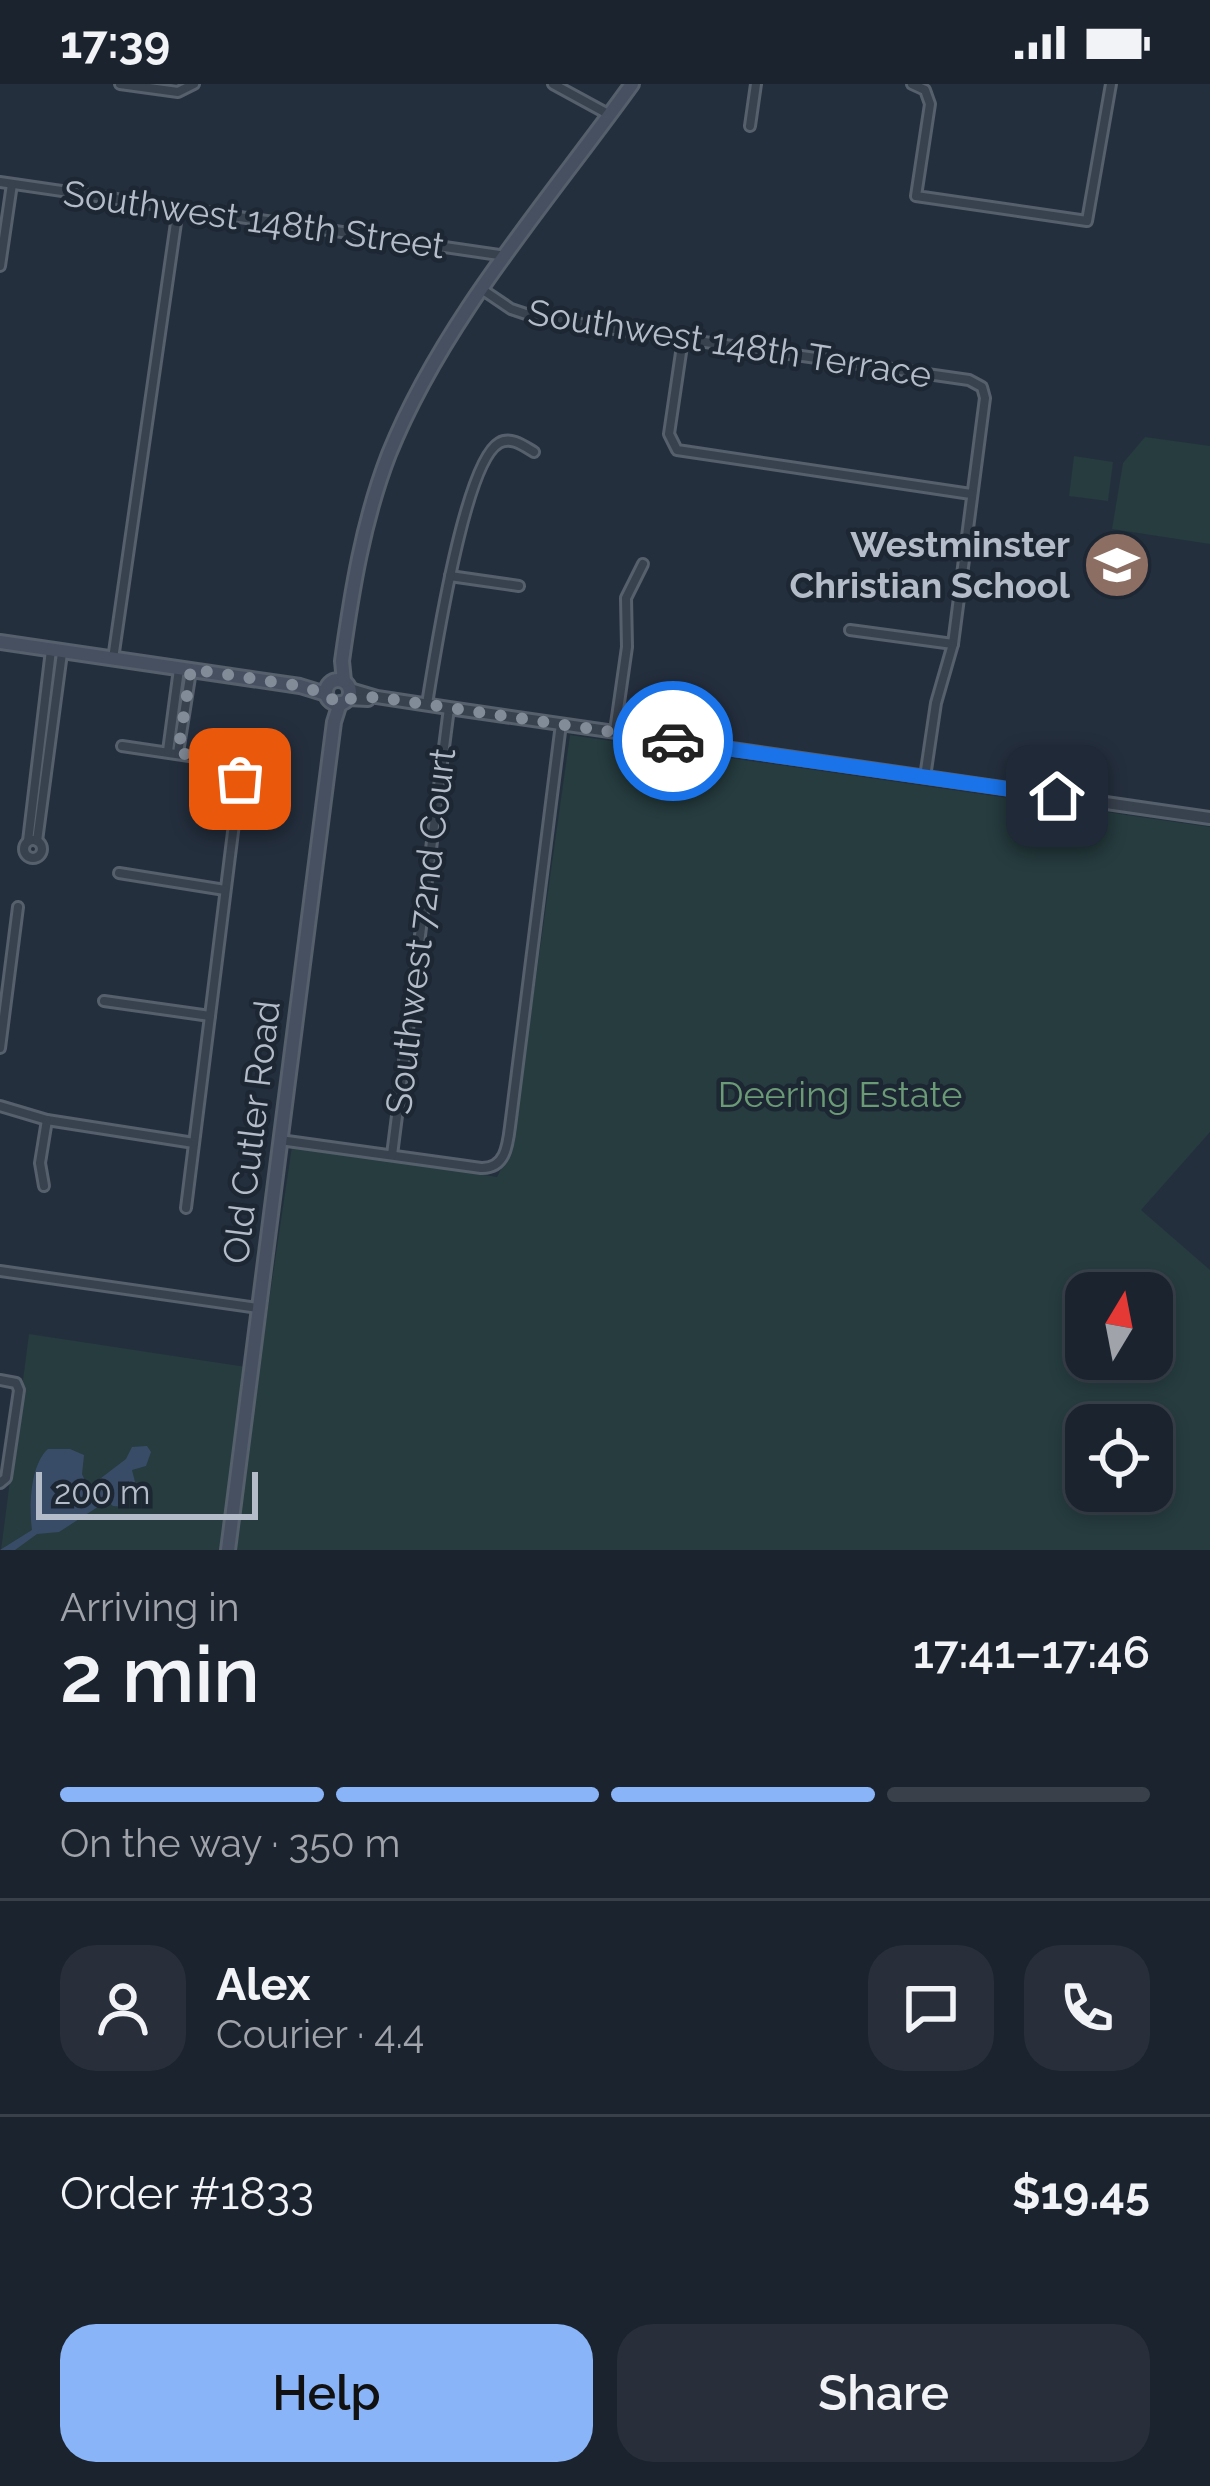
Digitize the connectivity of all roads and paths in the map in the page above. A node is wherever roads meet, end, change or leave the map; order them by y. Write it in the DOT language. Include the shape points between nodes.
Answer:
graph roads {
  1 [pos="120,84"];
  2 [pos="553,84"];
  3 [pos="632,84"];
  4 [pos="756,84"];
  5 [pos="911,84"];
  6 [pos="1111,84"];
  7 [pos="190,87"];
  8 [pos="610,115"];
  9 [pos="750,126"];
  10 [pos="0,182"];
  11 [pos="12,184"];
  12 [pos="178,209"];
  13 [pos="507,256"];
  14 [pos="0,266"];
  15 [pos="483,290"];
  16 [pos="683,339"];
  17 [pos="534,452"];
  18 [pos="971,494"];
  19 [pos="643,564"];
  20 [pos="450,576"];
  21 [pos="519,586"];
  22 [pos="850,631"];
  23 [pos="0,642"];
  24 [pos="953,644"];
  25 [pos="57,651"];
  26 [pos="113,659"];
  27 [pos="185,669"];
  28 [pos="337,691"];
  29 [pos="428,704"];
  30 [pos="448,708"];
  31 [pos="561,724"];
  32 [pos="615,733"];
  33 [pos="122,746"];
  34 [pos="173,752"];
  35 [pos="926,777"];
  36 [pos="1210,818"];
  37 [pos="33,841"];
  38 [pos="119,873"];
  39 [pos="225,890"];
  40 [pos="18,907"];
  41 [pos="104,1001"];
  42 [pos="210,1016"];
  43 [pos="0,1048"];
  44 [pos="0,1106"];
  45 [pos="47,1120"];
  46 [pos="280,1141"];
  47 [pos="194,1143"];
  48 [pos="392,1155"];
  49 [pos="44,1186"];
  50 [pos="186,1208"];
  51 [pos="0,1271"];
  52 [pos="258,1308"];
  53 [pos="4,1381"];
  54 [pos="3,1480"];
  55 [pos="228,1550"];
  1 -- 7 [label="street"];
  2 -- 8 [label="street"];
  3 -- 8 [label="main road, Old Cutler Road"];
  4 -- 9 [label="street"];
  5 -- 6 [label="street" via="925,90 930,104 916,196 1087,221"];
  8 -- 13 [label="main road, Old Cutler Road"];
  10 -- 11 [label="street, Southwest 148th Street"];
  11 -- 12 [label="street, Southwest 148th Street"];
  11 -- 14 [label="street"];
  12 -- 13 [label="street, Southwest 148th Street"];
  12 -- 26 [label="street"];
  13 -- 15 [label="main road, Old Cutler Road"];
  15 -- 16 [label="street, Southwest 148th Terrace" via="530,317"];
  15 -- 28 [label="main road, Old Cutler Road" via="429,371 382,473 358,556"];
  16 -- 18 [label="street" via="670,440 677,450"];
  16 -- 18 [label="street, Southwest 148th Terrace" via="981,386"];
  17 -- 20 [label="street, Southwest 72nd Court" via="513,441 494,448"];
  18 -- 24 [label="street"];
  19 -- 32 [label="street" via="626,598"];
  20 -- 21 [label="street"];
  20 -- 29 [label="street, Southwest 72nd Court"];
  22 -- 24 [label="street"];
  23 -- 25 [label="main road"];
  24 -- 35 [label="street"];
  25 -- 26 [label="main road"];
  25 -- 37 [label="street"];
  26 -- 27 [label="main road"];
  27 -- 28 [label="main road"];
  27 -- 34 [label="street"];
  28 -- 29 [label="street"];
  28 -- 46 [label="main road, Old Cutler Road"];
  29 -- 30 [label="street"];
  30 -- 31 [label="street"];
  30 -- 48 [label="street, Southwest 72nd Court"];
  31 -- 32 [label="street"];
  31 -- 48 [label="street" via="509,1134 496,1166"];
  32 -- 35 [label="street"];
  33 -- 34 [label="street"];
  34 -- 39 [label="street" via="235,766 240,782"];
  35 -- 36 [label="street"];
  38 -- 39 [label="street"];
  39 -- 42 [label="street"];
  40 -- 43 [label="street"];
  41 -- 42 [label="street"];
  42 -- 47 [label="street"];
  44 -- 45 [label="street"];
  45 -- 47 [label="street"];
  45 -- 49 [label="street"];
  46 -- 48 [label="street"];
  46 -- 52 [label="main road, Old Cutler Road"];
  47 -- 50 [label="street"];
  51 -- 52 [label="street"];
  52 -- 55 [label="main road, Old Cutler Road"];
  53 -- 54 [label="street" via="19,1390"];
}
